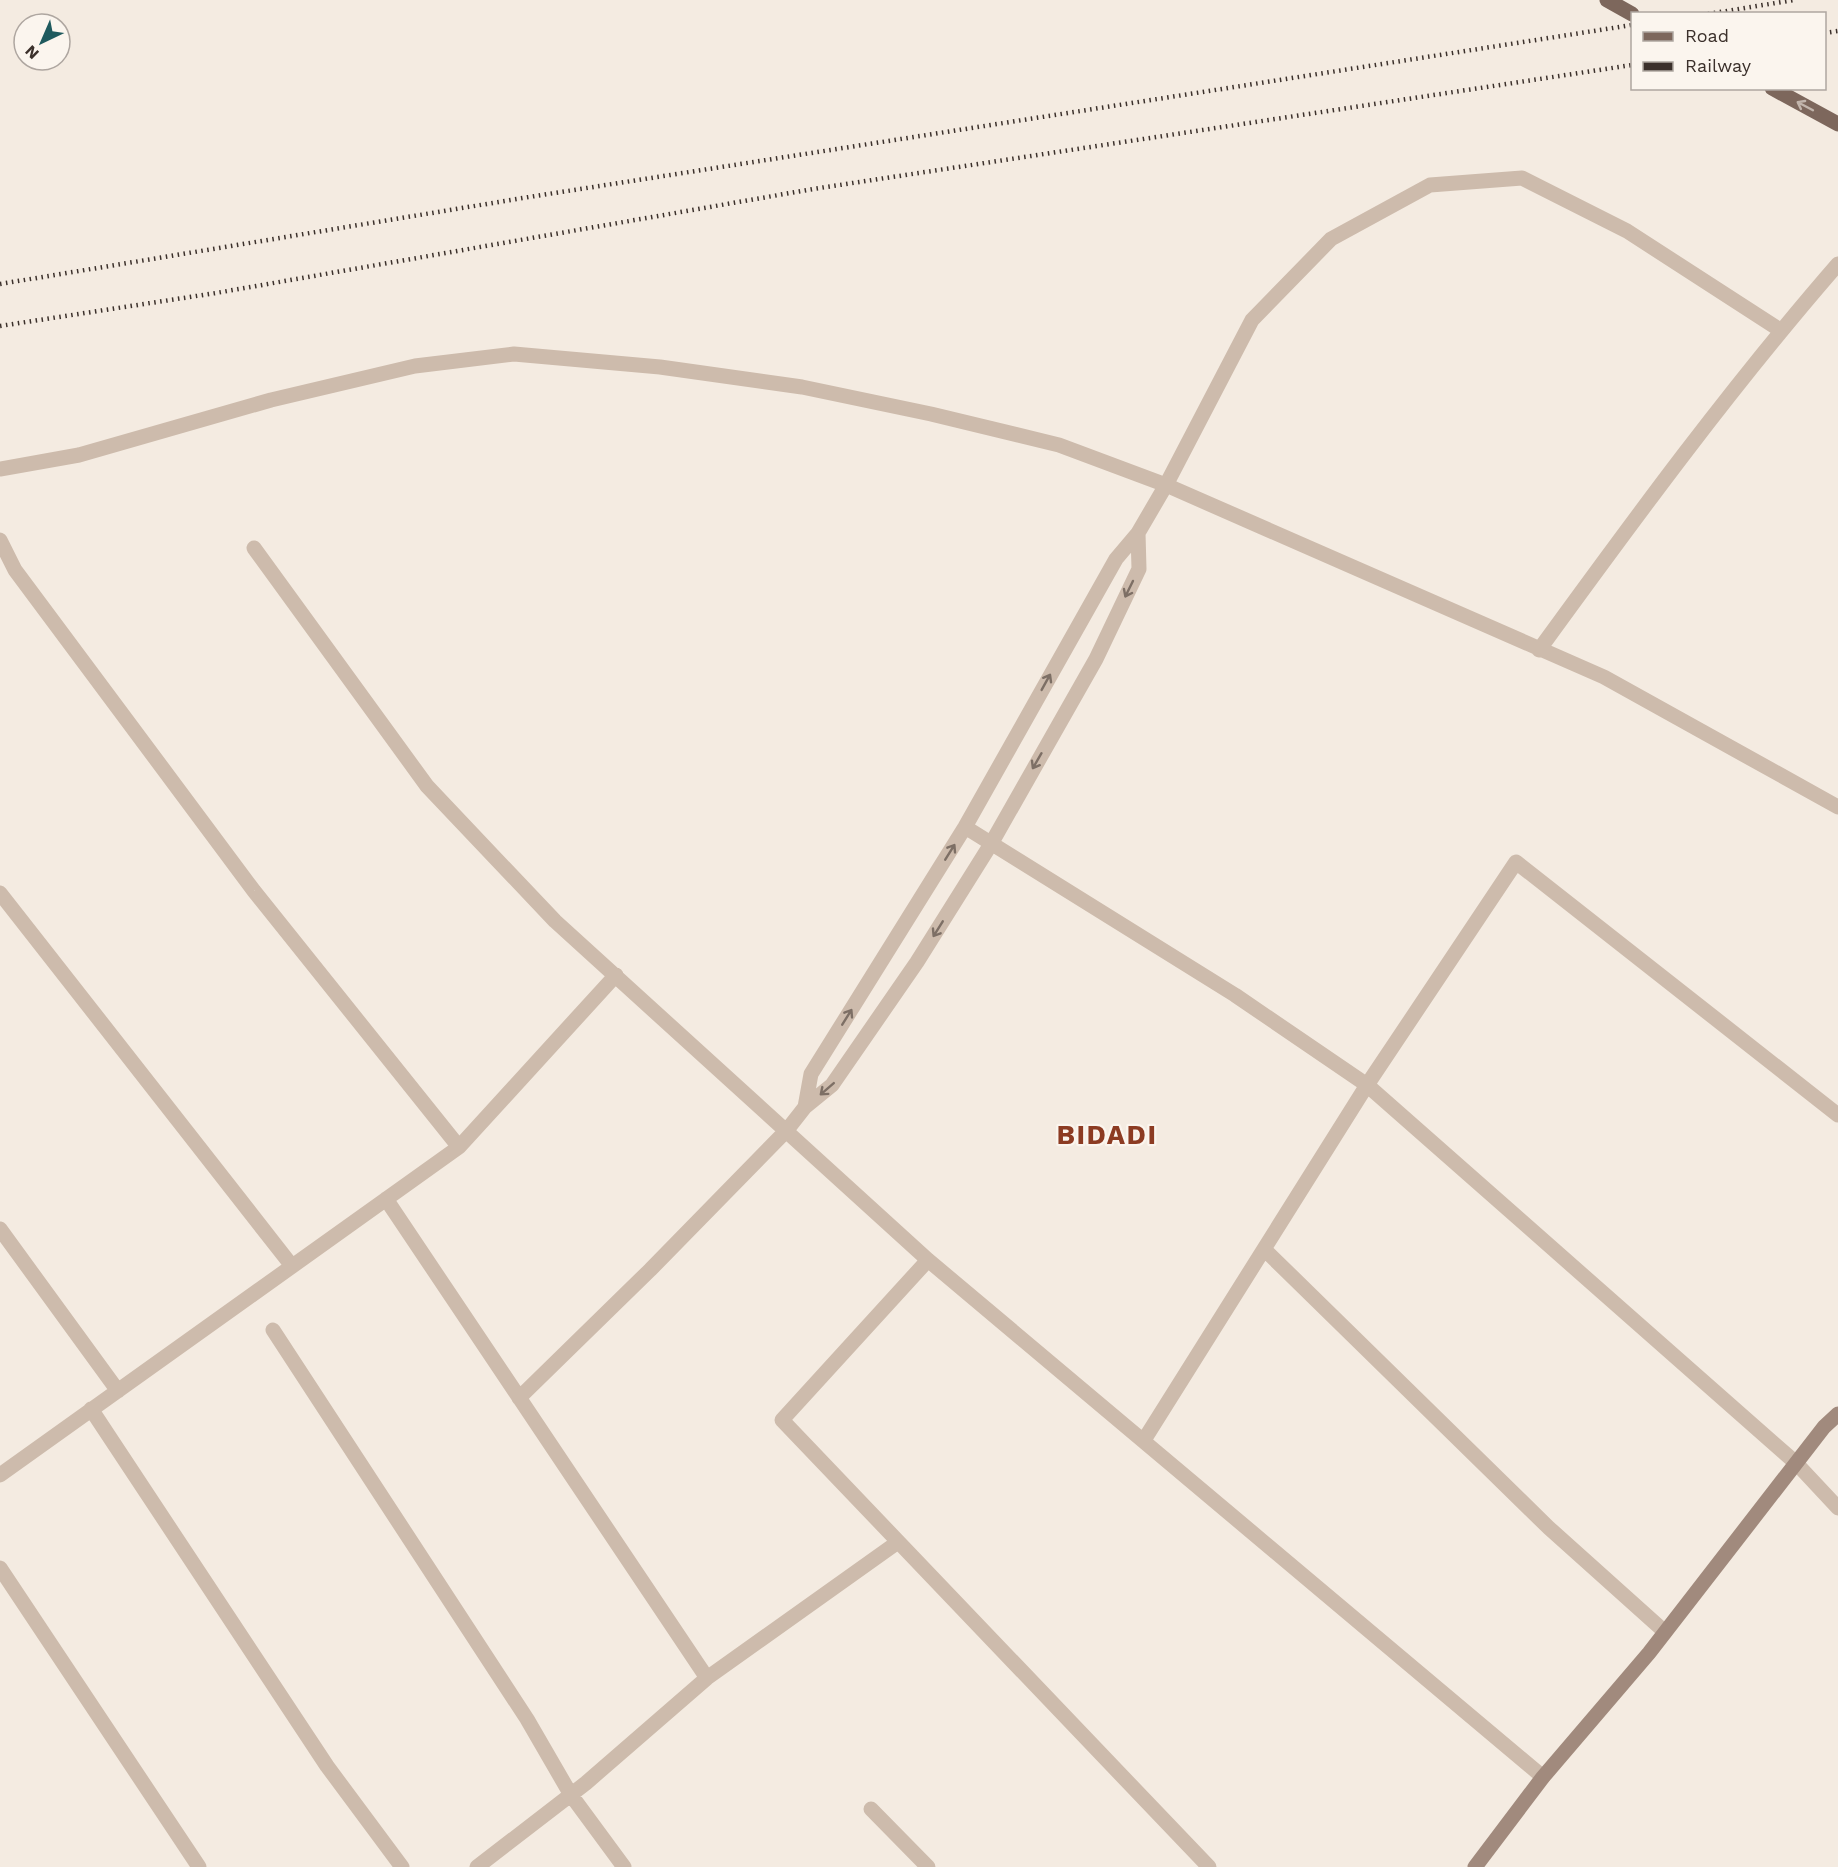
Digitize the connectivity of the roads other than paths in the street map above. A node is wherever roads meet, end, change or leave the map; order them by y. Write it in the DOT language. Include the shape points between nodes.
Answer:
graph roads {
  1 [pos="1607,0"];
  2 [pos="1631,13"];
  3 [pos="1776,90"];
  4 [pos="1838,124"];
  5 [pos="1838,264"];
  6 [pos="1780,330"];
  7 [pos="0,469"];
  8 [pos="1166,485"];
  9 [pos="1138,533"];
  10 [pos="0,540"];
  11 [pos="254,548"];
  12 [pos="1539,650"];
  13 [pos="1838,807"];
  14 [pos="966,828"];
  15 [pos="991,844"];
  16 [pos="0,893"];
  17 [pos="616,975"];
  18 [pos="1366,1085"];
  19 [pos="805,1107"];
  20 [pos="1838,1115"];
  21 [pos="788,1130"];
  22 [pos="459,1147"];
  23 [pos="386,1199"];
  24 [pos="0,1229"];
  25 [pos="1264,1250"];
  26 [pos="928,1260"];
  27 [pos="292,1266"];
  28 [pos="273,1329"];
  29 [pos="118,1391"];
  30 [pos="519,1398"];
  31 [pos="91,1409"];
  32 [pos="1838,1414"];
  33 [pos="1144,1440"];
  34 [pos="1796,1463"];
  35 [pos="0,1475"];
  36 [pos="1838,1508"];
  37 [pos="898,1542"];
  38 [pos="0,1568"];
  39 [pos="1665,1632"];
  40 [pos="707,1678"];
  41 [pos="1543,1777"];
  42 [pos="571,1795"];
  43 [pos="871,1809"];
  44 [pos="199,1867"];
  45 [pos="402,1867"];
  46 [pos="477,1867"];
  47 [pos="624,1867"];
  48 [pos="928,1867"];
  49 [pos="1209,1867"];
  50 [pos="1475,1867"];
  1 -- 2 [label="main road"];
  4 -- 3 [label="main road, one-way"];
  5 -- 6 [label="street"];
  6 -- 8 [label="street" via="1627,231 1522,178 1430,185 1331,238 1252,320"];
  6 -- 12 [label="street" via="1670,469"];
  7 -- 8 [label="street" via="79,455 271,400 415,366 514,354 660,367 802,387 1059,445"];
  8 -- 9 [label="street"];
  8 -- 12 [label="street"];
  14 -- 9 [label="street, one-way" via="1116,559"];
  9 -- 15 [label="street, one-way" via="1139,569 1096,659"];
  10 -- 22 [label="street" via="15,570 254,891"];
  11 -- 17 [label="street" via="428,786 555,921"];
  12 -- 13 [label="street" via="1604,676"];
  14 -- 15 [label="street"];
  19 -- 14 [label="street, one-way" via="811,1074"];
  15 -- 18 [label="street" via="1235,995"];
  15 -- 19 [label="street, one-way" via="832,1086"];
  16 -- 27 [label="street"];
  17 -- 21 [label="street"];
  17 -- 22 [label="street"];
  18 -- 20 [label="street" via="1516,862"];
  18 -- 25 [label="street"];
  18 -- 34 [label="street"];
  19 -- 21 [label="street"];
  21 -- 26 [label="street"];
  21 -- 30 [label="street"];
  22 -- 23 [label="street"];
  23 -- 27 [label="street"];
  23 -- 30 [label="street"];
  24 -- 29 [label="street"];
  25 -- 33 [label="street"];
  25 -- 39 [label="street" via="1541,1521"];
  26 -- 33 [label="street"];
  26 -- 37 [label="street" via="782,1420"];
  27 -- 29 [label="street"];
  28 -- 42 [label="street" via="527,1719"];
  29 -- 31 [label="street"];
  30 -- 40 [label="street"];
  31 -- 35 [label="street"];
  31 -- 45 [label="street" via="327,1766"];
  32 -- 34 [label="street"];
  33 -- 41 [label="street"];
  34 -- 36 [label="street"];
  34 -- 39 [label="street"];
  37 -- 40 [label="street"];
  37 -- 49 [label="street"];
  38 -- 44 [label="street"];
  39 -- 41 [label="street"];
  40 -- 42 [label="street"];
  41 -- 50 [label="street"];
  42 -- 46 [label="street"];
  42 -- 47 [label="street"];
  43 -- 48 [label="street"];
}
